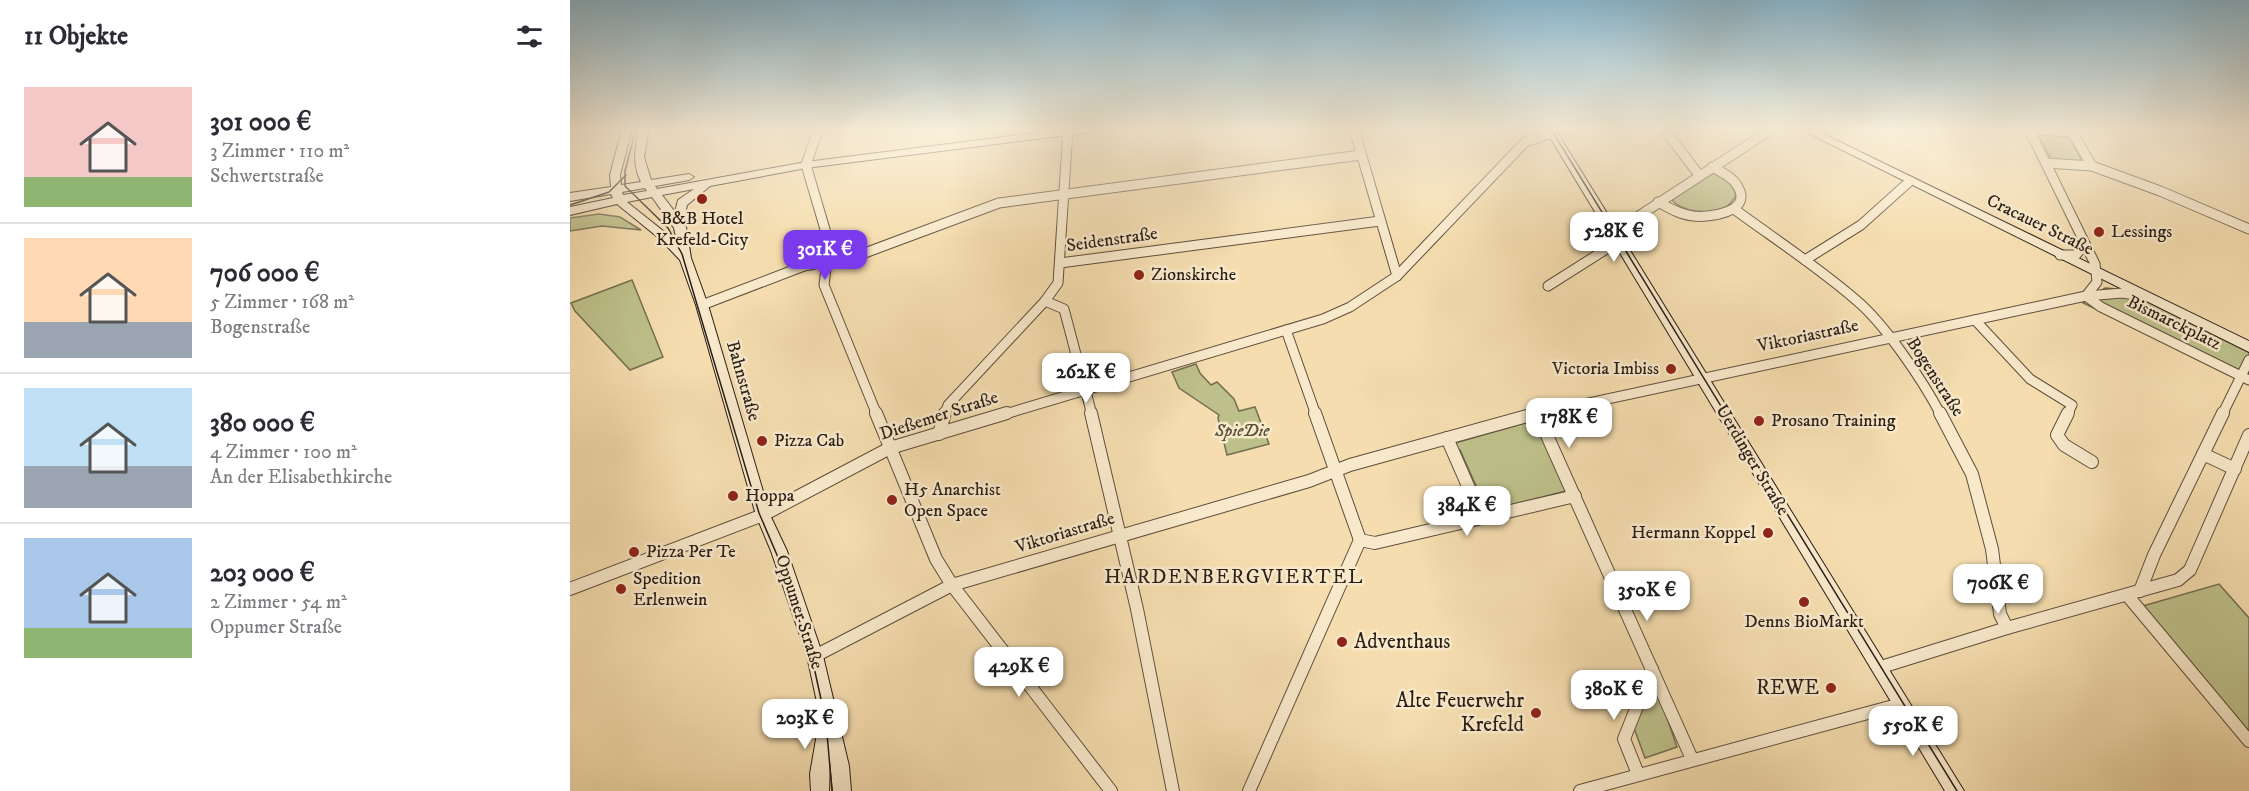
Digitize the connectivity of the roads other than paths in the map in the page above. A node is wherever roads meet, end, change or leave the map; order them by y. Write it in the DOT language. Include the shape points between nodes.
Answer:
graph roads {
  1 [pos="806,165"];
  2 [pos="617,166"];
  3 [pos="643,166"];
  4 [pos="793,166"];
  5 [pos="801,166"];
  6 [pos="1064,166"];
  7 [pos="1279,166"];
  8 [pos="1364,166"];
  9 [pos="1502,166"];
  10 [pos="1572,166"];
  11 [pos="1692,166"];
  12 [pos="1712,166"];
  13 [pos="1880,166"];
  14 [pos="2047,166"];
  15 [pos="2092,166"];
  16 [pos="1699,175"];
  17 [pos="723,180"];
  18 [pos="1910,181"];
  19 [pos="651,187"];
  20 [pos="615,188"];
  21 [pos="1062,195"];
  22 [pos="570,197"];
  23 [pos="620,200"];
  24 [pos="1658,202"];
  25 [pos="1734,209"];
  26 [pos="570,211"];
  27 [pos="1380,221"];
  28 [pos="678,222"];
  29 [pos="1610,229"];
  30 [pos="2249,229"];
  31 [pos="1620,244"];
  32 [pos="2085,244"];
  33 [pos="2059,255"];
  34 [pos="685,258"];
  35 [pos="1805,260"];
  36 [pos="828,263"];
  37 [pos="1060,263"];
  38 [pos="2098,274"];
  39 [pos="1397,276"];
  40 [pos="1548,286"];
  41 [pos="2086,296"];
  42 [pos="2142,296"];
  43 [pos="1045,301"];
  44 [pos="702,304"];
  45 [pos="1975,320"];
  46 [pos="1287,330"];
  47 [pos="1889,337"];
  48 [pos="2249,347"];
  49 [pos="2249,360"];
  50 [pos="1701,378"];
  51 [pos="2245,378"];
  52 [pos="1086,389"];
  53 [pos="1537,413"];
  54 [pos="939,434"];
  55 [pos="2249,435"];
  56 [pos="1446,438"];
  57 [pos="890,448"];
  58 [pos="2203,454"];
  59 [pos="2092,462"];
  60 [pos="2235,469"];
  61 [pos="1336,471"];
  62 [pos="1575,496"];
  63 [pos="763,515"];
  64 [pos="1482,518"];
  65 [pos="1122,535"];
  66 [pos="1360,540"];
  67 [pos="952,585"];
  68 [pos="570,590"];
  69 [pos="2133,593"];
  70 [pos="2007,628"];
  71 [pos="815,656"];
  72 [pos="1878,668"];
  73 [pos="1652,669"];
  74 [pos="1901,704"];
  75 [pos="828,712"];
  76 [pos="2249,741"];
  77 [pos="1692,759"];
  78 [pos="1638,774"];
  79 [pos="820,791"];
  80 [pos="842,791"];
  81 [pos="1111,791"];
  82 [pos="1173,791"];
  83 [pos="1249,791"];
  84 [pos="1580,791"];
  85 [pos="1955,791"];
  1 -- 36 [label="street" via="832,253"];
  2 -- 20 [label="main road"];
  3 -- 19 [label="main road"];
  4 -- 19 [label="main road"];
  5 -- 17 [label="main road"];
  6 -- 21 [label="street"];
  7 -- 21 [label="street"];
  8 -- 27 [label="street"];
  9 -- 39 [label="street, Dießemer Straße"];
  10 -- 29 [label="main road, Uerdinger Straße"];
  11 -- 16 [label="street"];
  12 -- 16 [label="street"];
  12 -- 25 [label="street" via="1736,180 1742,191"];
  13 -- 18 [label="main road, Cracauer Straße"];
  14 -- 32 [label="street"];
  15 -- 30 [label="street"];
  16 -- 24 [label="street"];
  17 -- 19 [label="main road"];
  17 -- 28 [label="main road" via="685,199"];
  18 -- 33 [label="main road, Cracauer Straße"];
  18 -- 35 [label="street" via="1861,225"];
  19 -- 20 [label="main road"];
  19 -- 23 [label="main road"];
  19 -- 28 [label="main road, Bahnstraße"];
  20 -- 22 [label="main road"];
  20 -- 23 [label="main road, Bahnstraße"];
  21 -- 36 [label="street" via="999,203 846,260"];
  21 -- 37 [label="street"];
  23 -- 26 [label="main road"];
  23 -- 34 [label="main road, Bahnstraße"];
  24 -- 25 [label="street" via="1691,216 1719,215"];
  24 -- 29 [label="street" via="1628,223"];
  25 -- 35 [label="street, Bogenstraße"];
  27 -- 37 [label="street, Seidenstraße"];
  27 -- 39 [label="street"];
  28 -- 34 [label="main road, Bahnstraße"];
  29 -- 31 [label="main road, Uerdinger Straße"];
  31 -- 40 [label="street"];
  31 -- 50 [label="main road, Uerdinger Straße"];
  32 -- 33 [label="street" via="2077,256"];
  32 -- 38 [label="street"];
  33 -- 38 [label="main road, Cracauer Straße"];
  34 -- 44 [label="main road, Bahnstraße"];
  35 -- 47 [label="street, Bogenstraße" via="1858,302"];
  36 -- 44 [label="street" via="804,266"];
  36 -- 57 [label="street" via="824,285"];
  37 -- 43 [label="street, Seidenstraße" via="1058,283"];
  38 -- 41 [label="street" via="2096,288"];
  38 -- 42 [label="main road, Bismarckplatz"];
  39 -- 46 [label="street, Dießemer Straße" via="1350,307"];
  41 -- 42 [label="street, Viktoriastraße"];
  41 -- 45 [label="street, Viktoriastraße"];
  41 -- 51 [label="street, Bismarckplatz"];
  42 -- 48 [label="main road, Bismarckplatz"];
  43 -- 52 [label="street" via="1064,309"];
  43 -- 54 [label="street, Seidenstraße" via="948,405"];
  44 -- 63 [label="main road, Bahnstraße"];
  45 -- 47 [label="street, Viktoriastraße"];
  45 -- 59 [label="street" via="2030,379 2072,405 2057,435 2064,446"];
  46 -- 52 [label="street, Dießemer Straße"];
  46 -- 61 [label="street"];
  47 -- 50 [label="street, Viktoriastraße"];
  47 -- 70 [label="street, Bogenstraße" via="1928,391 1972,474 1992,549 2000,614"];
  49 -- 51 [label="street"];
  50 -- 53 [label="street, Viktoriastraße"];
  50 -- 72 [label="main road, Uerdinger Straße"];
  51 -- 58 [label="street"];
  52 -- 54 [label="street, Dießemer Straße"];
  52 -- 65 [label="street"];
  53 -- 56 [label="street, Viktoriastraße"];
  53 -- 62 [label="street"];
  54 -- 57 [label="street, Dießemer Straße"];
  55 -- 60 [label="street"];
  56 -- 61 [label="street, Viktoriastraße"];
  56 -- 64 [label="street"];
  57 -- 63 [label="street, Dießemer Straße"];
  57 -- 67 [label="street" via="936,559"];
  58 -- 60 [label="street"];
  58 -- 69 [label="street"];
  60 -- 69 [label="street" via="2190,570 2178,580"];
  61 -- 65 [label="street, Viktoriastraße"];
  61 -- 66 [label="street"];
  62 -- 64 [label="street"];
  62 -- 73 [label="street"];
  63 -- 68 [label="street, Dießemer Straße"];
  63 -- 71 [label="main road, Oppumer Straße"];
  64 -- 66 [label="street" via="1375,543"];
  65 -- 67 [label="street, Viktoriastraße"];
  65 -- 82 [label="street"];
  66 -- 83 [label="street"];
  67 -- 71 [label="street, Viktoriastraße"];
  67 -- 81 [label="street"];
  69 -- 70 [label="street"];
  69 -- 76 [label="street"];
  70 -- 72 [label="street"];
  71 -- 75 [label="main road, Oppumer Straße"];
  72 -- 74 [label="main road, Uerdinger Straße"];
  73 -- 77 [label="street"];
  73 -- 78 [label="street" via="1624,739"];
  74 -- 77 [label="street"];
  74 -- 85 [label="main road, Uerdinger Straße"];
  75 -- 79 [label="main road, Oppumer Straße"];
  75 -- 80 [label="main road, Oppumer Straße"];
  77 -- 78 [label="street"];
  78 -- 84 [label="street"];
}
